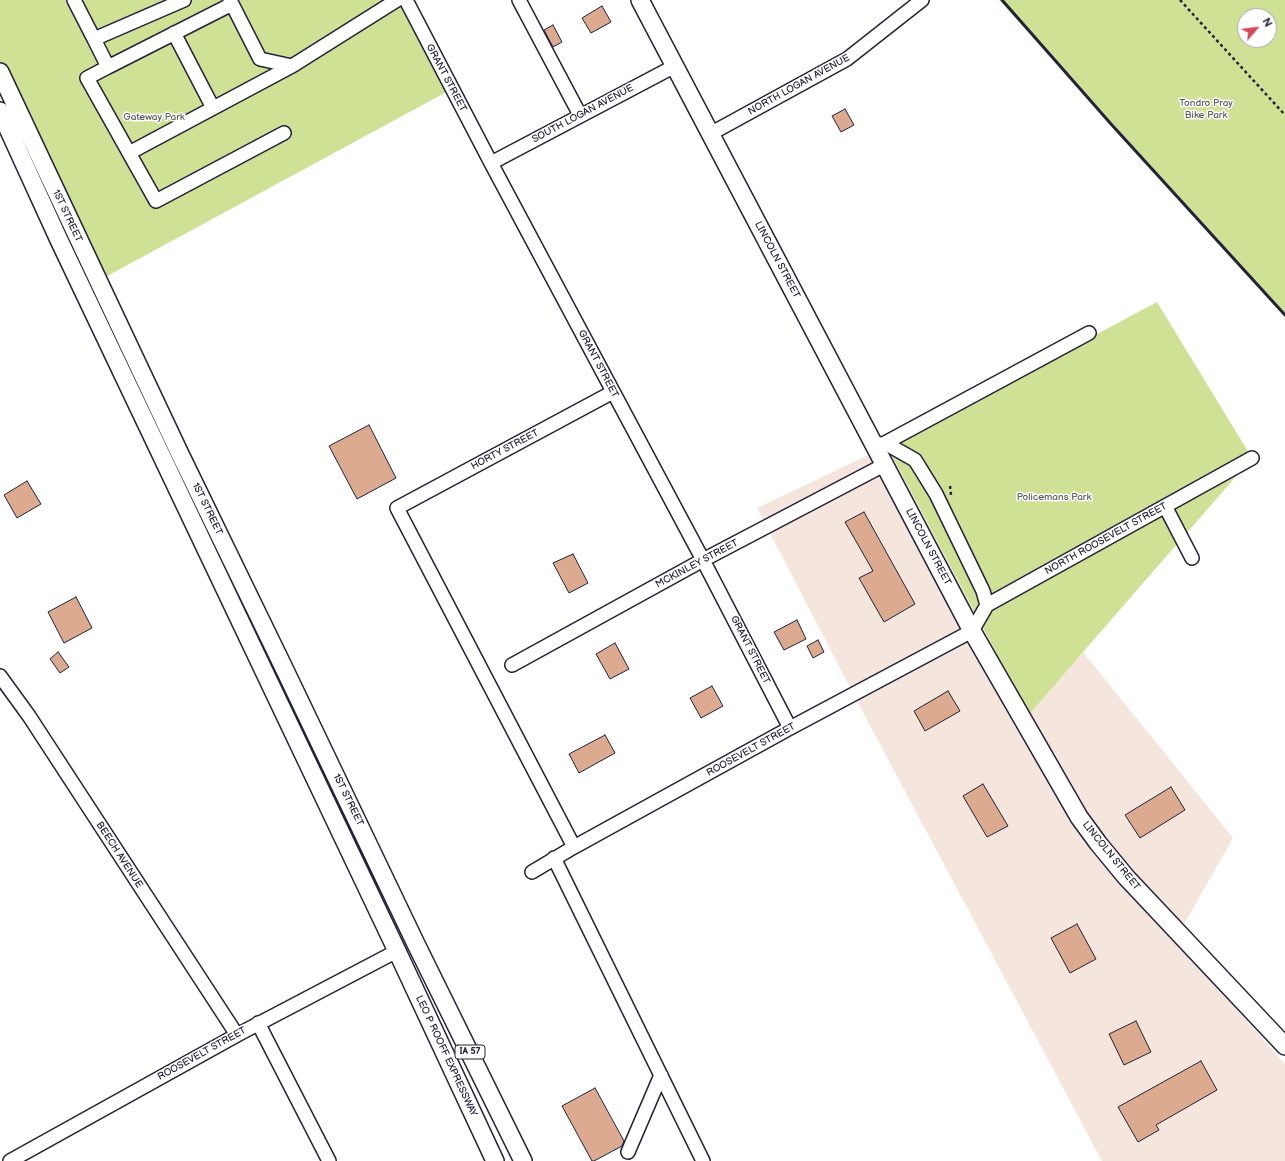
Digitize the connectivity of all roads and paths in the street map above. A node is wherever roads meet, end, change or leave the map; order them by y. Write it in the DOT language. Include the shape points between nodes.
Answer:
graph roads {
  1 [pos="74,0"];
  2 [pos="184,0"];
  3 [pos="396,0"];
  4 [pos="406,0"];
  5 [pos="519,0"];
  6 [pos="640,0"];
  7 [pos="922,0"];
  8 [pos="1180,0"];
  9 [pos="231,2"];
  10 [pos="174,33"];
  11 [pos="94,39"];
  12 [pos="292,66"];
  13 [pos="674,66"];
  14 [pos="108,67"];
  15 [pos="0,72"];
  16 [pos="213,108"];
  17 [pos="0,111"];
  18 [pos="580,115"];
  19 [pos="1285,115"];
  20 [pos="284,133"];
  21 [pos="710,134"];
  22 [pos="129,153"];
  23 [pos="491,163"];
  24 [pos="1089,334"];
  25 [pos="613,392"];
  26 [pos="879,444"];
  27 [pos="1252,458"];
  28 [pos="884,465"];
  29 [pos="1165,506"];
  30 [pos="1192,558"];
  31 [pos="703,560"];
  32 [pos="987,605"];
  33 [pos="972,631"];
  34 [pos="512,665"];
  35 [pos="0,676"];
  36 [pos="790,728"];
  37 [pos="574,847"];
  38 [pos="554,858"];
  39 [pos="532,872"];
  40 [pos="397,951"];
  41 [pos="258,1023"];
  42 [pos="237,1035"];
  43 [pos="1285,1046"];
  44 [pos="661,1075"];
  45 [pos="628,1152"];
  46 [pos="10,1161"];
  47 [pos="329,1161"];
  48 [pos="495,1161"];
  49 [pos="523,1161"];
  50 [pos="703,1161"];
  1 -- 11 [label="street"];
  2 -- 11 [label="street"];
  3 -- 12 [label="street"];
  4 -- 23 [label="street, GRANT STREET"];
  5 -- 18 [label="street"];
  6 -- 13 [label="main road, LINCOLN STREET"];
  7 -- 21 [label="street, NORTH LOGAN AVENUE" via="848,59"];
  8 -- 19 [label="path"];
  9 -- 10 [label="street"];
  9 -- 12 [label="street" via="260,60"];
  10 -- 14 [label="street"];
  10 -- 16 [label="street"];
  11 -- 14 [label="street"];
  12 -- 16 [label="street"];
  13 -- 18 [label="street, SOUTH LOGAN AVENUE"];
  13 -- 21 [label="main road, LINCOLN STREET"];
  14 -- 22 [label="street" via="87,78"];
  15 -- 49 [label="main road, 1ST STREET / IA 57" via="180,454"];
  16 -- 22 [label="street"];
  17 -- 40 [label="main road, 1ST STREET"];
  18 -- 23 [label="street, SOUTH LOGAN AVENUE"];
  20 -- 22 [label="street" via="156,201"];
  21 -- 26 [label="main road, LINCOLN STREET"];
  23 -- 25 [label="street, GRANT STREET"];
  24 -- 26 [label="street"];
  25 -- 31 [label="street, GRANT STREET"];
  25 -- 37 [label="street, HORTY STREET" via="397,508"];
  26 -- 28 [label="main road, LINCOLN STREET"];
  26 -- 32 [label="street" via="915,460 936,494 983,591"];
  27 -- 29 [label="street, NORTH ROOSEVELT STREET"];
  28 -- 31 [label="street, MCKINLEY STREET"];
  28 -- 33 [label="main road, LINCOLN STREET"];
  29 -- 30 [label="street"];
  29 -- 32 [label="street, NORTH ROOSEVELT STREET"];
  31 -- 34 [label="street, MCKINLEY STREET"];
  31 -- 36 [label="street, GRANT STREET"];
  32 -- 33 [label="street"];
  33 -- 36 [label="street, ROOSEVELT STREET"];
  33 -- 43 [label="main road, LINCOLN STREET" via="1066,795 1098,843 1126,877"];
  35 -- 42 [label="street, BEECH AVENUE" via="29,716"];
  36 -- 37 [label="street, ROOSEVELT STREET"];
  37 -- 38 [label="street, ROOSEVELT STREET"];
  38 -- 39 [label="street, ROOSEVELT STREET"];
  38 -- 44 [label="street"];
  40 -- 41 [label="street, ROOSEVELT STREET"];
  40 -- 48 [label="main road, LEO P ROOFF EXPRESSWAY / IA 57"];
  41 -- 42 [label="street, ROOSEVELT STREET"];
  41 -- 47 [label="street"];
  42 -- 46 [label="street, ROOSEVELT STREET"];
  44 -- 45 [label="street"];
  44 -- 50 [label="street"];
}
